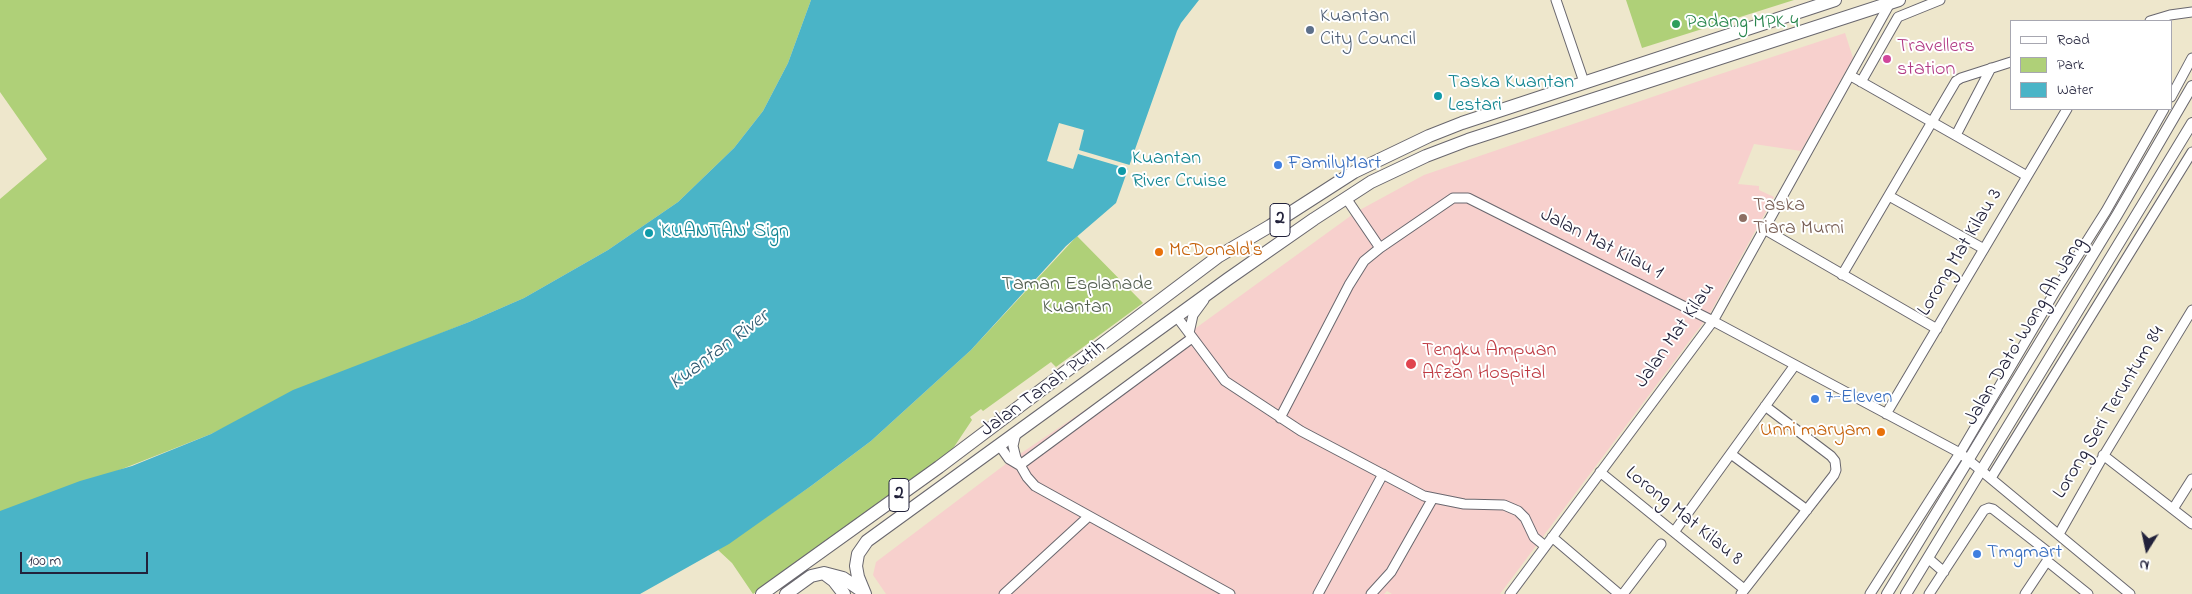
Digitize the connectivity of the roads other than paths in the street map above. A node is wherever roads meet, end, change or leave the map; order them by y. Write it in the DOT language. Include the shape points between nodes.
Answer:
graph roads {
  1 [pos="1556,0"];
  2 [pos="1835,0"];
  3 [pos="1940,0"];
  4 [pos="1894,2"];
  5 [pos="2192,12"];
  6 [pos="2153,20"];
  7 [pos="2192,58"];
  8 [pos="2010,62"];
  9 [pos="1991,68"];
  10 [pos="1850,76"];
  11 [pos="1584,82"];
  12 [pos="1861,82"];
  13 [pos="2179,82"];
  14 [pos="2191,88"];
  15 [pos="2172,95"];
  16 [pos="2066,110"];
  17 [pos="2163,110"];
  18 [pos="1933,123"];
  19 [pos="2192,124"];
  20 [pos="1956,135"];
  21 [pos="2192,152"];
  22 [pos="2027,176"];
  23 [pos="1889,196"];
  24 [pos="1346,198"];
  25 [pos="2106,211"];
  26 [pos="2117,215"];
  27 [pos="1764,230"];
  28 [pos="1380,248"];
  29 [pos="1984,249"];
  30 [pos="1842,275"];
  31 [pos="1228,279"];
  32 [pos="1178,289"];
  33 [pos="1211,292"];
  34 [pos="2192,310"];
  35 [pos="1177,317"];
  36 [pos="1713,321"];
  37 [pos="1937,329"];
  38 [pos="1191,335"];
  39 [pos="1795,365"];
  40 [pos="1765,406"];
  41 [pos="1886,414"];
  42 [pos="1008,416"];
  43 [pos="1280,418"];
  44 [pos="1016,433"];
  45 [pos="973,442"];
  46 [pos="999,445"];
  47 [pos="1960,453"];
  48 [pos="1731,454"];
  49 [pos="2103,455"];
  50 [pos="1969,461"];
  51 [pos="1020,465"];
  52 [pos="1982,471"];
  53 [pos="1600,472"];
  54 [pos="1383,474"];
  55 [pos="1991,478"];
  56 [pos="2192,479"];
  57 [pos="1433,498"];
  58 [pos="2173,509"];
  59 [pos="1807,510"];
  60 [pos="1089,516"];
  61 [pos="2192,524"];
  62 [pos="1912,527"];
  63 [pos="1674,532"];
  64 [pos="1924,534"];
  65 [pos="2059,534"];
  66 [pos="1552,537"];
  67 [pos="1661,544"];
  68 [pos="1545,546"];
  69 [pos="1929,559"];
  70 [pos="2047,561"];
  71 [pos="1889,562"];
  72 [pos="1901,572"];
  73 [pos="1944,572"];
  74 [pos="824,573"];
  75 [pos="1743,592"];
  76 [pos="864,593"];
  77 [pos="762,594"];
  78 [pos="786,594"];
  79 [pos="844,594"];
  80 [pos="1004,594"];
  81 [pos="1230,594"];
  82 [pos="1318,594"];
  83 [pos="1371,594"];
  84 [pos="1510,594"];
  85 [pos="1619,594"];
  86 [pos="1623,594"];
  87 [pos="1870,594"];
  88 [pos="1887,594"];
  89 [pos="1906,594"];
  90 [pos="1930,594"];
  91 [pos="2025,594"];
  92 [pos="2088,594"];
  93 [pos="2130,594"];
  1 -- 11 [label="street"];
  2 -- 11 [label="highway, Jalan Tanah Putih / 2"];
  3 -- 12 [label="street" via="1898,17"];
  4 -- 10 [label="street, Jalan Mat Kilau"];
  4 -- 24 [label="highway, Jalan Tanah Putih / 2" via="1468,140 1398,168"];
  5 -- 6 [label="street"];
  7 -- 13 [label="street"];
  8 -- 9 [label="street"];
  9 -- 18 [label="street" via="1956,81"];
  9 -- 20 [label="street"];
  10 -- 12 [label="street"];
  10 -- 27 [label="street, Jalan Mat Kilau"];
  11 -- 32 [label="highway, Jalan Tanah Putih / 2" via="1462,123 1375,160 1220,256"];
  12 -- 18 [label="street"];
  13 -- 14 [label="street"];
  13 -- 15 [label="street"];
  14 -- 26 [label="main road, Jalan Dato' Wong Ah Jang"];
  16 -- 22 [label="street, Lorong Mat Kilau 3"];
  17 -- 25 [label="street"];
  18 -- 20 [label="street"];
  18 -- 23 [label="street"];
  19 -- 52 [label="main road, Jalan Dato' Wong Ah Jang"];
  20 -- 22 [label="street"];
  21 -- 55 [label="street"];
  22 -- 29 [label="street, Lorong Mat Kilau 3"];
  23 -- 29 [label="street"];
  23 -- 30 [label="street"];
  24 -- 28 [label="street"];
  24 -- 31 [label="highway, Jalan Tanah Putih / 2"];
  25 -- 26 [label="street"];
  25 -- 47 [label="street"];
  26 -- 50 [label="main road, Jalan Dato' Wong Ah Jang"];
  27 -- 30 [label="street"];
  27 -- 36 [label="street, Jalan Mat Kilau"];
  28 -- 36 [label="street, Jalan Mat Kilau 1" via="1453,198 1468,198"];
  28 -- 43 [label="street, Jalan Mat Kilau 1" via="1357,271"];
  29 -- 37 [label="street, Lorong Mat Kilau 3"];
  30 -- 37 [label="street"];
  31 -- 32 [label="highway" via="1189,300 1180,300"];
  31 -- 33 [label="highway, Jalan Tanah Putih / 2"];
  32 -- 42 [label="highway, Jalan Tanah Putih / 2"];
  33 -- 35 [label="highway, Jalan Tanah Putih / 2"];
  33 -- 38 [label="street" via="1193,315"];
  34 -- 49 [label="street, Lorong Seri Teruntum 84"];
  35 -- 38 [label="street"];
  35 -- 44 [label="highway, Jalan Tanah Putih / 2"];
  36 -- 39 [label="street, Jalan Mat Kilau 1"];
  36 -- 53 [label="street, Jalan Mat Kilau"];
  37 -- 41 [label="street, Lorong Mat Kilau 3"];
  38 -- 43 [label="street" via="1225,381"];
  38 -- 51 [label="street"];
  39 -- 40 [label="street"];
  39 -- 41 [label="street, Jalan Mat Kilau 1"];
  40 -- 48 [label="street"];
  40 -- 59 [label="street, Lorong Mat Kilau 8" via="1835,461 1836,470 1831,479"];
  41 -- 47 [label="street, Jalan Mat Kilau 1"];
  42 -- 45 [label="highway, Jalan Tanah Putih / 2"];
  42 -- 46 [label="highway"];
  43 -- 54 [label="street"];
  44 -- 46 [label="highway, Jalan Tanah Putih / 2"];
  44 -- 51 [label="street" via="1013,446"];
  45 -- 46 [label="highway"];
  45 -- 77 [label="highway, Jalan Tanah Putih / 2"];
  46 -- 51 [label="street" via="1010,459"];
  46 -- 76 [label="highway, Jalan Tanah Putih / 2" via="862,547 856,566"];
  47 -- 50 [label="street, Jalan Mat Kilau 1"];
  47 -- 62 [label="street"];
  48 -- 59 [label="street"];
  48 -- 63 [label="street"];
  49 -- 58 [label="street"];
  49 -- 65 [label="street, Lorong Seri Teruntum 84"];
  50 -- 52 [label="street, Jalan Mat Kilau 1"];
  50 -- 64 [label="main road, Jalan Dato' Wong Ah Jang"];
  51 -- 60 [label="street" via="1035,486"];
  52 -- 55 [label="street, Jalan Mat Kilau 1"];
  52 -- 69 [label="main road, Jalan Dato' Wong Ah Jang"];
  53 -- 63 [label="street, Lorong Mat Kilau 8"];
  53 -- 66 [label="street, Jalan Mat Kilau"];
  54 -- 57 [label="street" via="1416,493"];
  54 -- 82 [label="street"];
  55 -- 65 [label="street, Jalan Mat Kilau 1"];
  56 -- 58 [label="street"];
  57 -- 68 [label="street" via="1464,504 1504,504 1525,518 1534,537"];
  57 -- 83 [label="street" via="1391,572"];
  58 -- 61 [label="street"];
  59 -- 75 [label="street, Lorong Mat Kilau 8"];
  60 -- 80 [label="street"];
  60 -- 81 [label="street"];
  62 -- 64 [label="street"];
  62 -- 71 [label="street"];
  63 -- 75 [label="street, Lorong Mat Kilau 8"];
  64 -- 72 [label="main road, Jalan Dato' Wong Ah Jang"];
  65 -- 93 [label="street, Jalan Mat Kilau 1"];
  66 -- 68 [label="street, Jalan Mat Kilau"];
  66 -- 85 [label="street"];
  67 -- 86 [label="street"];
  68 -- 84 [label="street, Jalan Mat Kilau"];
  69 -- 73 [label="street"];
  69 -- 89 [label="main road, Jalan Dato' Wong Ah Jang"];
  70 -- 73 [label="street" via="2048,552 1989,508 1984,510"];
  70 -- 91 [label="street"];
  70 -- 92 [label="street"];
  71 -- 72 [label="street"];
  71 -- 87 [label="street"];
  72 -- 88 [label="main road, Jalan Dato' Wong Ah Jang"];
  73 -- 90 [label="street"];
  74 -- 76 [label="highway" via="843,578"];
  74 -- 78 [label="highway" via="811,576"];
  74 -- 79 [label="highway"];
}
